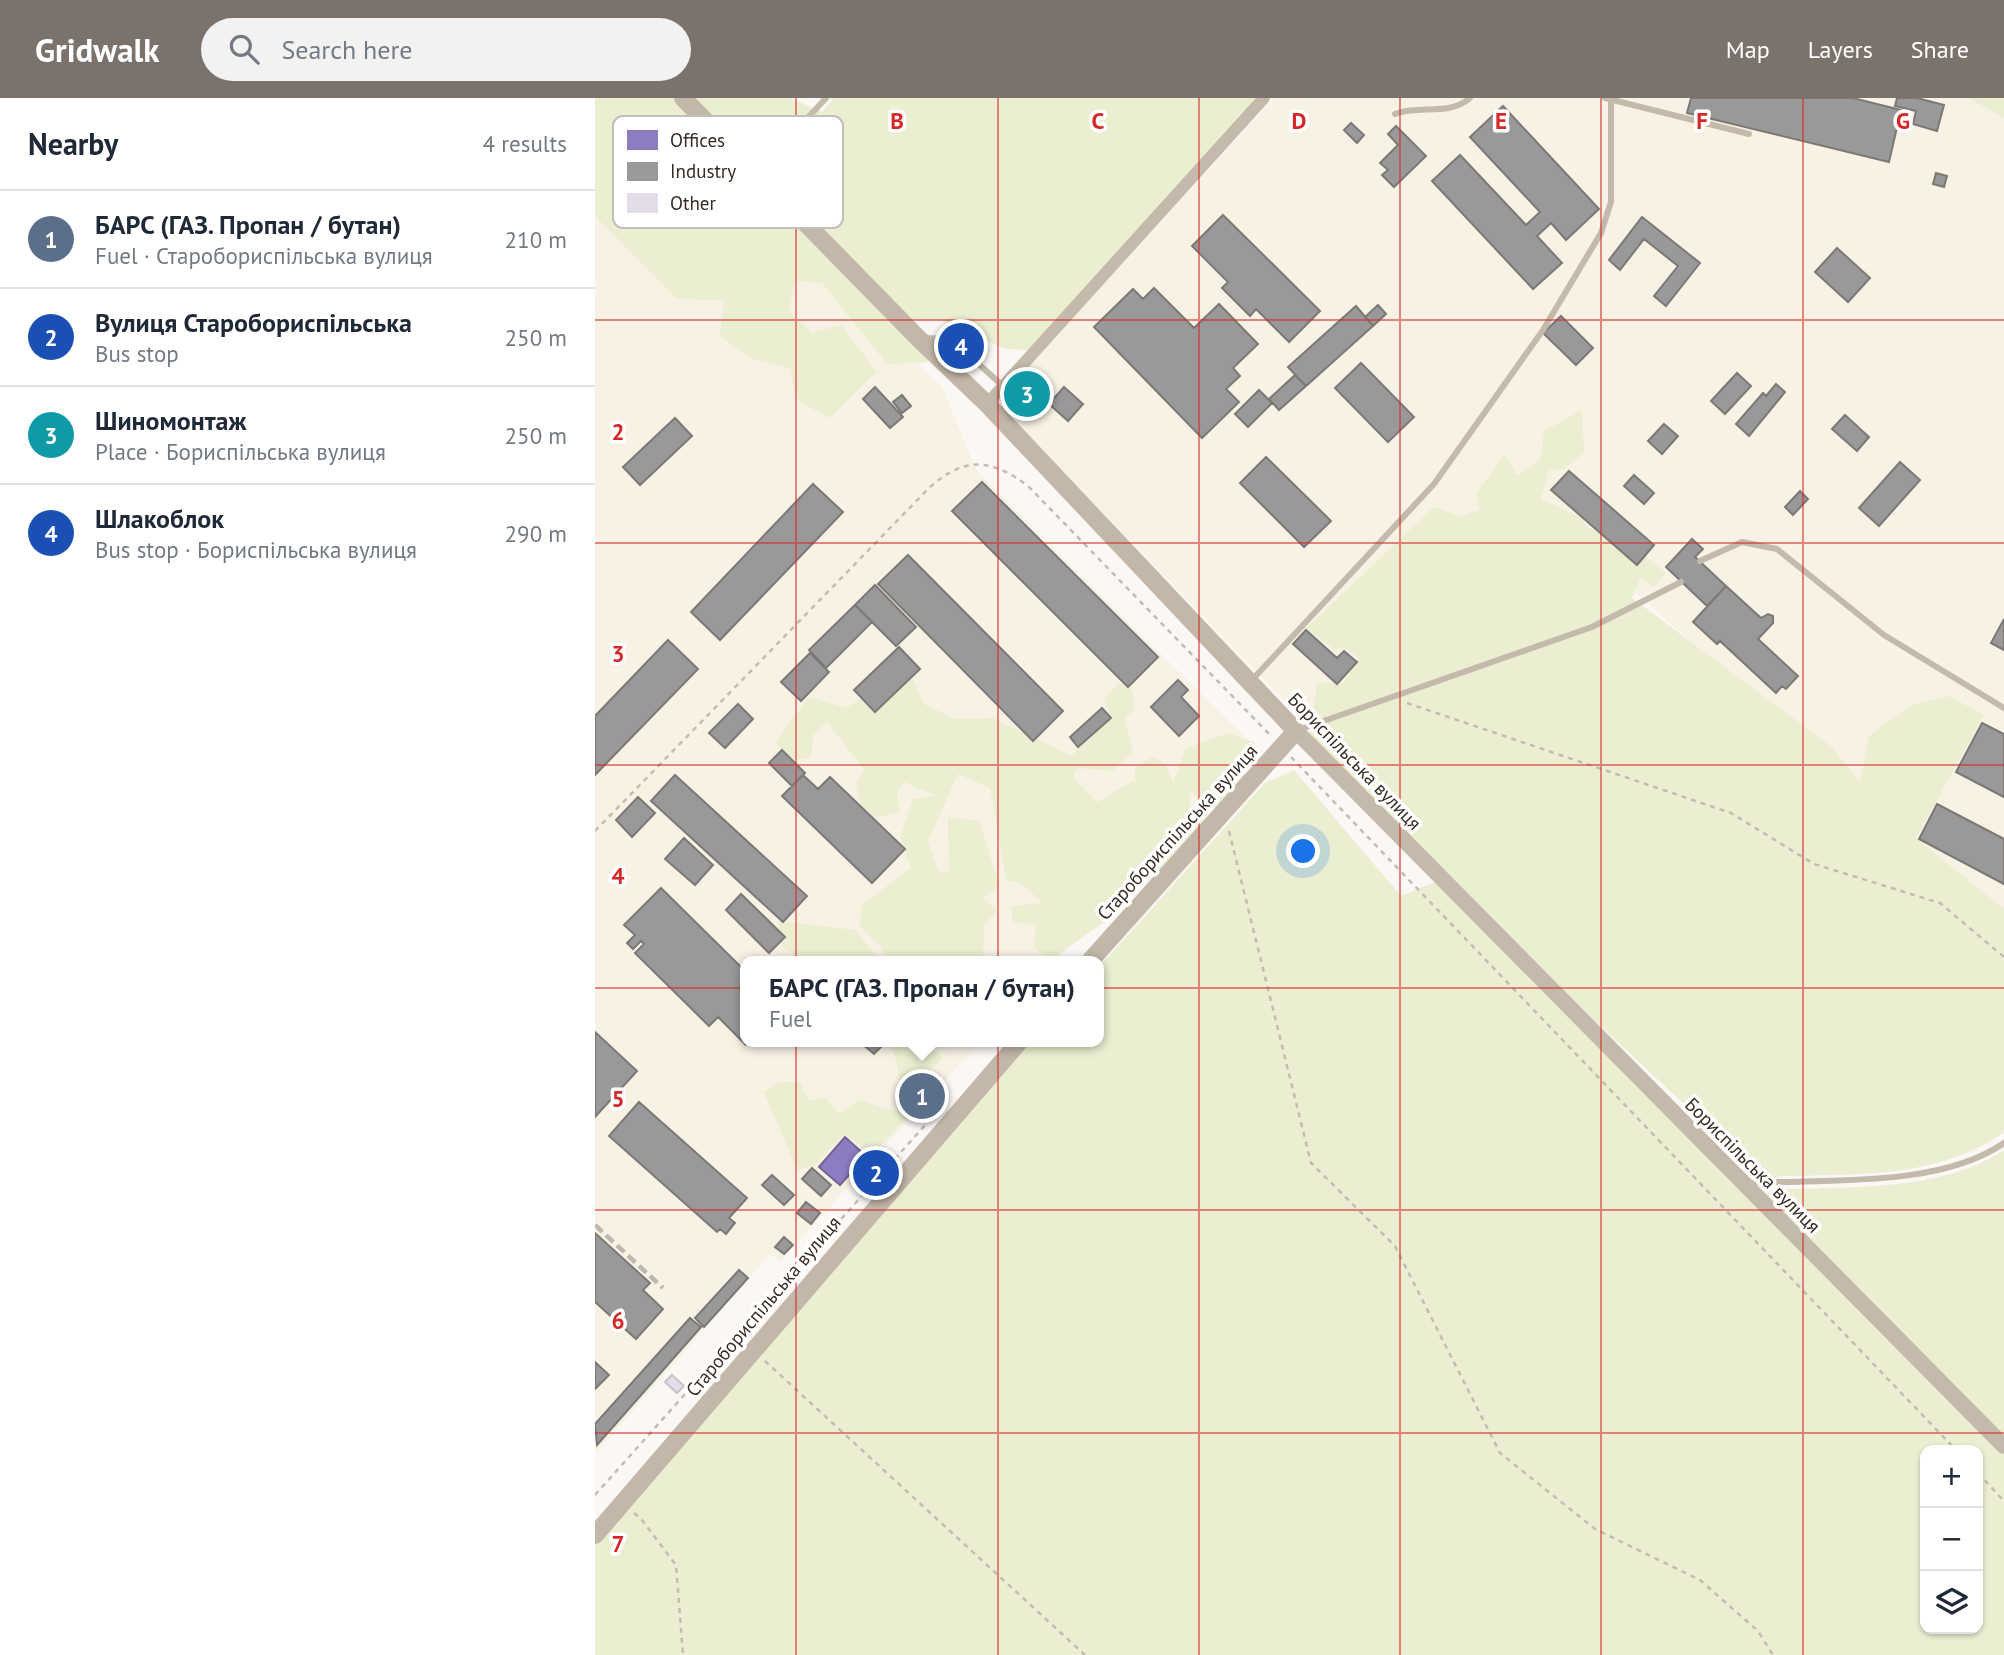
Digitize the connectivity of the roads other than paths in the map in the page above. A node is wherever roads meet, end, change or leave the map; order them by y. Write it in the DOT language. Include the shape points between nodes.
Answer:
graph roads {
  1 [pos="683,98"];
  2 [pos="826,98"];
  3 [pos="1264,98"];
  4 [pos="1470,98"];
  5 [pos="1608,99"];
  6 [pos="1395,114"];
  7 [pos="701,116"];
  8 [pos="809,116"];
  9 [pos="1749,134"];
  10 [pos="811,228"];
  11 [pos="918,338"];
  12 [pos="1003,386"];
  13 [pos="987,404"];
  14 [pos="1700,561"];
  15 [pos="1681,582"];
  16 [pos="1249,682"];
  17 [pos="2004,708"];
  18 [pos="1296,731"];
  19 [pos="1094,956"];
  20 [pos="1015,1047"];
  21 [pos="2004,1143"];
  22 [pos="1741,1183"];
  23 [pos="2004,1446"];
  24 [pos="595,1535"];
  1 -- 7 [label="main road, Бориспільська вулиця"];
  2 -- 8 [label="lane"];
  3 -- 12 [label="street"];
  4 -- 6 [label="lane" via="1456,108 1412,108"];
  5 -- 9 [label="lane"];
  5 -- 16 [label="lane" via="1611,202 1601,233 1543,330 1434,484"];
  10 -- 11 [label="main road, Бориспільська вулиця"];
  11 -- 12 [label="lane" via="951,339"];
  11 -- 13 [label="main road, Бориспільська вулиця"];
  12 -- 13 [label="street"];
  13 -- 16 [label="main road, Бориспільська вулиця"];
  14 -- 17 [label="lane" via="1742,542 1777,549 1884,635"];
  15 -- 18 [label="lane" via="1592,627"];
  16 -- 18 [label="main road, Бориспільська вулиця"];
  18 -- 19 [label="main road, Старобориспільська вулиця"];
  18 -- 22 [label="street, Бориспільська вулиця"];
  20 -- 24 [label="main road, Старобориспільська вулиця"];
  21 -- 22 [label="lane" via="1983,1157 1925,1175"];
  22 -- 23 [label="street, Бориспільська вулиця"];
}
